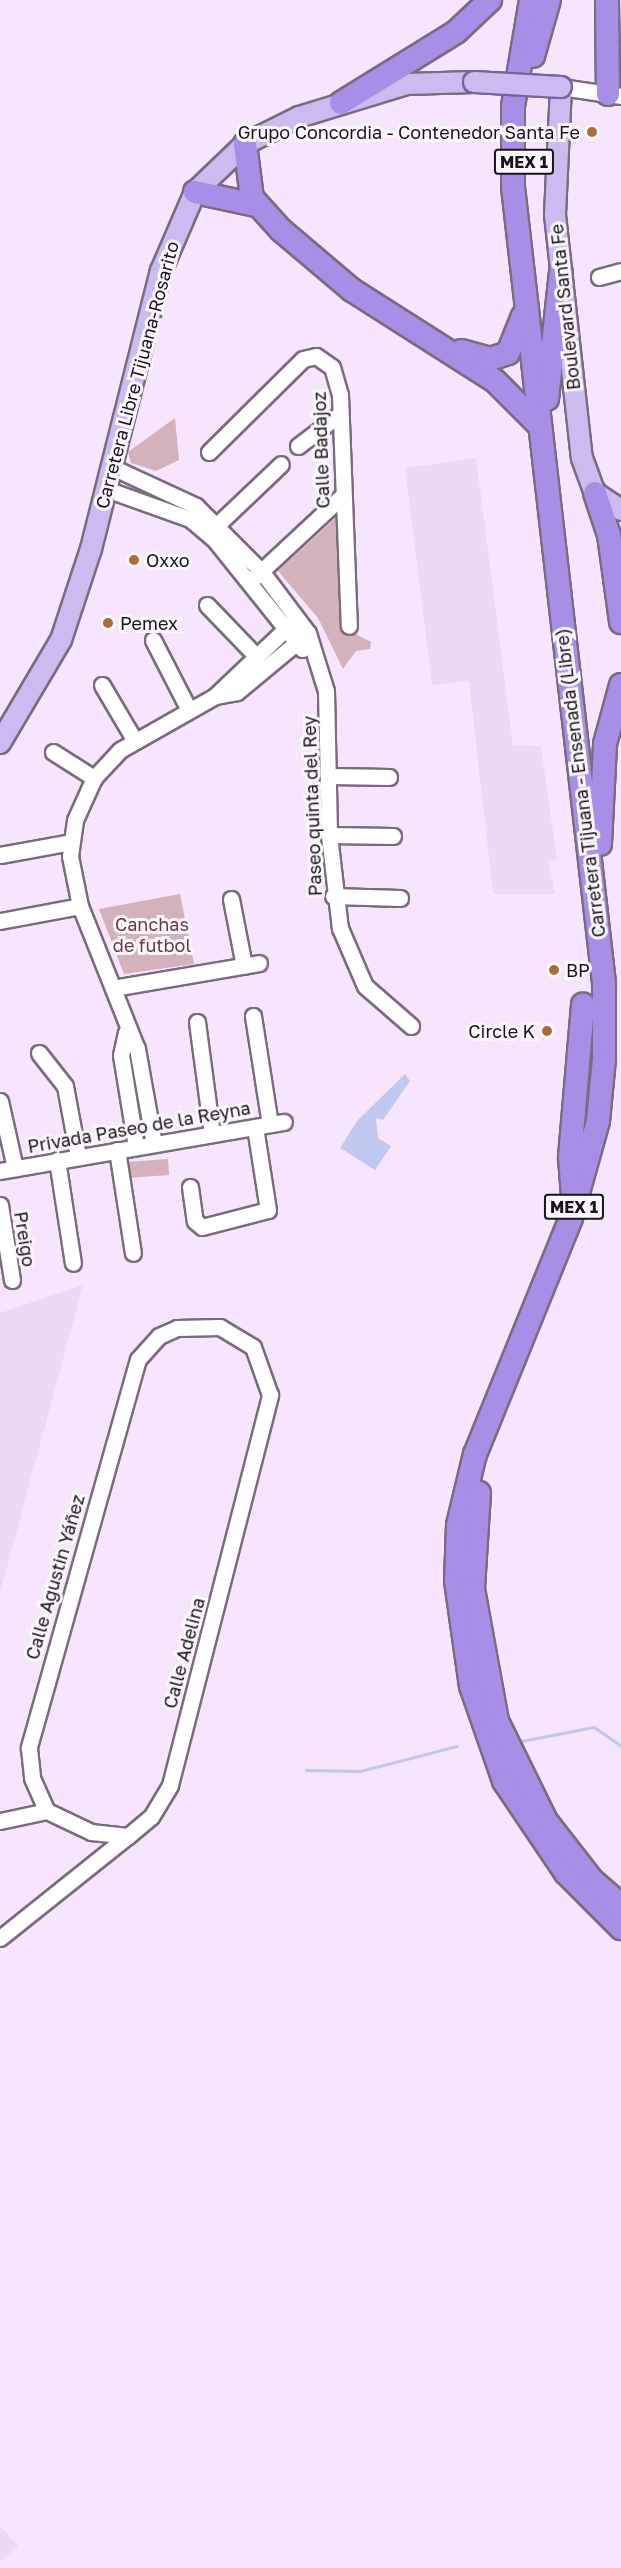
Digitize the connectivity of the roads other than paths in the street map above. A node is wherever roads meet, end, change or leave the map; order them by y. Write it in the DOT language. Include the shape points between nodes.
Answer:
graph roads {
  1 [pos="490,0"];
  2 [pos="531,0"];
  3 [pos="549,0"];
  4 [pos="608,0"];
  5 [pos="561,87"];
  6 [pos="615,95"];
  7 [pos="340,103"];
  8 [pos="245,144"];
  9 [pos="195,192"];
  10 [pos="255,205"];
  11 [pos="621,271"];
  12 [pos="561,273"];
  13 [pos="599,277"];
  14 [pos="525,304"];
  15 [pos="443,344"];
  16 [pos="547,399"];
  17 [pos="340,414"];
  18 [pos="537,423"];
  19 [pos="298,447"];
  20 [pos="209,452"];
  21 [pos="281,464"];
  22 [pos="112,467"];
  23 [pos="106,489"];
  24 [pos="595,493"];
  25 [pos="341,497"];
  26 [pos="621,510"];
  27 [pos="193,513"];
  28 [pos="217,525"];
  29 [pos="256,577"];
  30 [pos="207,605"];
  31 [pos="299,618"];
  32 [pos="621,622"];
  33 [pos="349,626"];
  34 [pos="285,627"];
  35 [pos="308,633"];
  36 [pos="153,640"];
  37 [pos="294,643"];
  38 [pos="257,657"];
  39 [pos="320,665"];
  40 [pos="102,685"];
  41 [pos="621,685"];
  42 [pos="215,696"];
  43 [pos="189,710"];
  44 [pos="135,741"];
  45 [pos="0,743"];
  46 [pos="53,752"];
  47 [pos="330,776"];
  48 [pos="390,777"];
  49 [pos="94,778"];
  50 [pos="329,836"];
  51 [pos="393,836"];
  52 [pos="71,842"];
  53 [pos="600,844"];
  54 [pos="0,855"];
  55 [pos="333,896"];
  56 [pos="231,898"];
  57 [pos="400,898"];
  58 [pos="80,906"];
  59 [pos="0,921"];
  60 [pos="259,963"];
  61 [pos="244,966"];
  62 [pos="113,988"];
  63 [pos="583,1005"];
  64 [pos="253,1016"];
  65 [pos="197,1022"];
  66 [pos="411,1026"];
  67 [pos="126,1032"];
  68 [pos="39,1053"];
  69 [pos="0,1101"];
  70 [pos="270,1124"];
  71 [pos="212,1134"];
  72 [pos="154,1144"];
  73 [pos="136,1147"];
  74 [pos="117,1150"];
  75 [pos="78,1156"];
  76 [pos="57,1160"];
  77 [pos="8,1169"];
  78 [pos="190,1187"];
  79 [pos="0,1205"];
  80 [pos="574,1207"];
  81 [pos="133,1253"];
  82 [pos="73,1263"];
  83 [pos="12,1280"];
  84 [pos="220,1327"];
  85 [pos="46,1811"];
  86 [pos="0,1821"];
  87 [pos="128,1836"];
  88 [pos="621,1905"];
  89 [pos="621,1928"];
  90 [pos="0,1938"];
  1 -- 7 [label="highway" via="456,32"];
  2 -- 14 [label="highway, Carretera Tijuana - Ensenada (Libre) / MEX 1" via="518,50 511,139"];
  3 -- 16 [label="highway, Carretera Tijuana - Ensenada (Libre) / MEX 1" via="533,54 524,140"];
  4 -- 6 [label="highway"];
  5 -- 6 [label="street"];
  5 -- 7 [label="main road, Carretera Libre Tijuana-Rosarito, bridge" via="474,82 406,84"];
  5 -- 12 [label="main road, Boulevard Santa Fe" via="555,215"];
  7 -- 8 [label="main road, Carretera Libre Tijuana-Rosarito"];
  8 -- 9 [label="main road, Carretera Libre Tijuana-Rosarito"];
  8 -- 10 [label="highway" via="245,174"];
  9 -- 10 [label="highway"];
  9 -- 22 [label="main road, Carretera Libre Tijuana-Rosarito" via="161,271"];
  10 -- 15 [label="highway" via="352,290"];
  11 -- 13 [label="street"];
  12 -- 16 [label="highway"];
  12 -- 24 [label="main road, Boulevard Santa Fe" via="582,458"];
  14 -- 15 [label="highway" via="508,353 480,358"];
  14 -- 18 [label="highway, Carretera Tijuana - Ensenada (Libre) / MEX 1"];
  15 -- 18 [label="highway" via="501,386"];
  16 -- 53 [label="highway, Carretera Tijuana - Ensenada (Libre) / MEX 1"];
  17 -- 19 [label="street"];
  17 -- 20 [label="street, Calle Badajoz" via="337,376 322,359 310,357"];
  17 -- 25 [label="street, Calle Badajoz"];
  18 -- 80 [label="highway, Carretera Tijuana - Ensenada (Libre) / MEX 1" via="605,1008 598,1121"];
  21 -- 28 [label="street"];
  22 -- 23 [label="main road, Carretera Libre Tijuana-Rosarito"];
  22 -- 27 [label="street"];
  23 -- 27 [label="street"];
  23 -- 45 [label="main road, Carretera Libre Tijuana-Rosarito" via="61,640"];
  24 -- 26 [label="main road"];
  24 -- 32 [label="highway" via="609,535"];
  25 -- 29 [label="street"];
  25 -- 33 [label="street, Calle Badajoz"];
  27 -- 28 [label="street"];
  27 -- 29 [label="street"];
  28 -- 29 [label="street"];
  29 -- 31 [label="street, Paseo quinta del Rey"];
  29 -- 34 [label="street"];
  30 -- 38 [label="street"];
  31 -- 34 [label="street"];
  31 -- 35 [label="street, Paseo quinta del Rey"];
  34 -- 37 [label="street"];
  34 -- 38 [label="street"];
  35 -- 37 [label="street"];
  35 -- 39 [label="street, Paseo quinta del Rey"];
  36 -- 43 [label="street"];
  37 -- 39 [label="street"];
  37 -- 42 [label="street" via="237,692"];
  38 -- 42 [label="street"];
  39 -- 47 [label="street, Paseo quinta del Rey" via="327,691"];
  40 -- 44 [label="street"];
  41 -- 53 [label="highway" via="607,728"];
  42 -- 43 [label="street"];
  43 -- 44 [label="street"];
  44 -- 49 [label="street"];
  46 -- 49 [label="street"];
  47 -- 48 [label="street"];
  47 -- 50 [label="street, Paseo quinta del Rey"];
  49 -- 52 [label="street"];
  50 -- 51 [label="street"];
  50 -- 55 [label="street, Paseo quinta del Rey"];
  52 -- 54 [label="street"];
  52 -- 58 [label="street"];
  53 -- 88 [label="highway, Carretera Tijuana - Ensenada (Libre) / MEX 1" via="618,1006 611,1117 591,1199 493,1444 478,1497 472,1565 482,1654 511,1755 562,1844"];
  55 -- 57 [label="street"];
  55 -- 66 [label="street, Paseo quinta del Rey" via="356,972 377,1000"];
  56 -- 61 [label="street"];
  58 -- 59 [label="street"];
  58 -- 62 [label="street"];
  60 -- 61 [label="street"];
  61 -- 62 [label="street"];
  62 -- 67 [label="street"];
  63 -- 80 [label="highway" via="570,1169"];
  64 -- 70 [label="street"];
  65 -- 71 [label="street"];
  67 -- 72 [label="street" via="137,1049"];
  67 -- 73 [label="street" via="121,1055"];
  68 -- 75 [label="street" via="65,1086"];
  69 -- 77 [label="street"];
  70 -- 71 [label="street, Privada Paseo de la Reyna"];
  70 -- 78 [label="street" via="268,1210 202,1227 195,1221"];
  71 -- 72 [label="street, Privada Paseo de la Reyna"];
  72 -- 73 [label="street, Privada Paseo de la Reyna"];
  73 -- 74 [label="street, Privada Paseo de la Reyna"];
  74 -- 75 [label="street, Privada Paseo de la Reyna"];
  74 -- 81 [label="street"];
  75 -- 76 [label="street, Privada Paseo de la Reyna"];
  76 -- 77 [label="street, Privada Paseo de la Reyna"];
  76 -- 82 [label="street"];
  79 -- 83 [label="street, Preigo"];
  80 -- 89 [label="highway, Carretera Tijuana - Ensenada (Libre) / MEX 1" via="475,1454 458,1525 456,1581 471,1686 504,1781 566,1873"];
  84 -- 85 [label="street, Calle Agustin Yáñez" via="196,1324 159,1336 138,1359 128,1386 29,1748 32,1778"];
  84 -- 87 [label="street, Calle Adelina" via="240,1336 262,1361 268,1410 170,1785 151,1817"];
  85 -- 86 [label="street"];
  85 -- 87 [label="street" via="91,1832"];
  87 -- 90 [label="street, Calle Adelina"];
}
